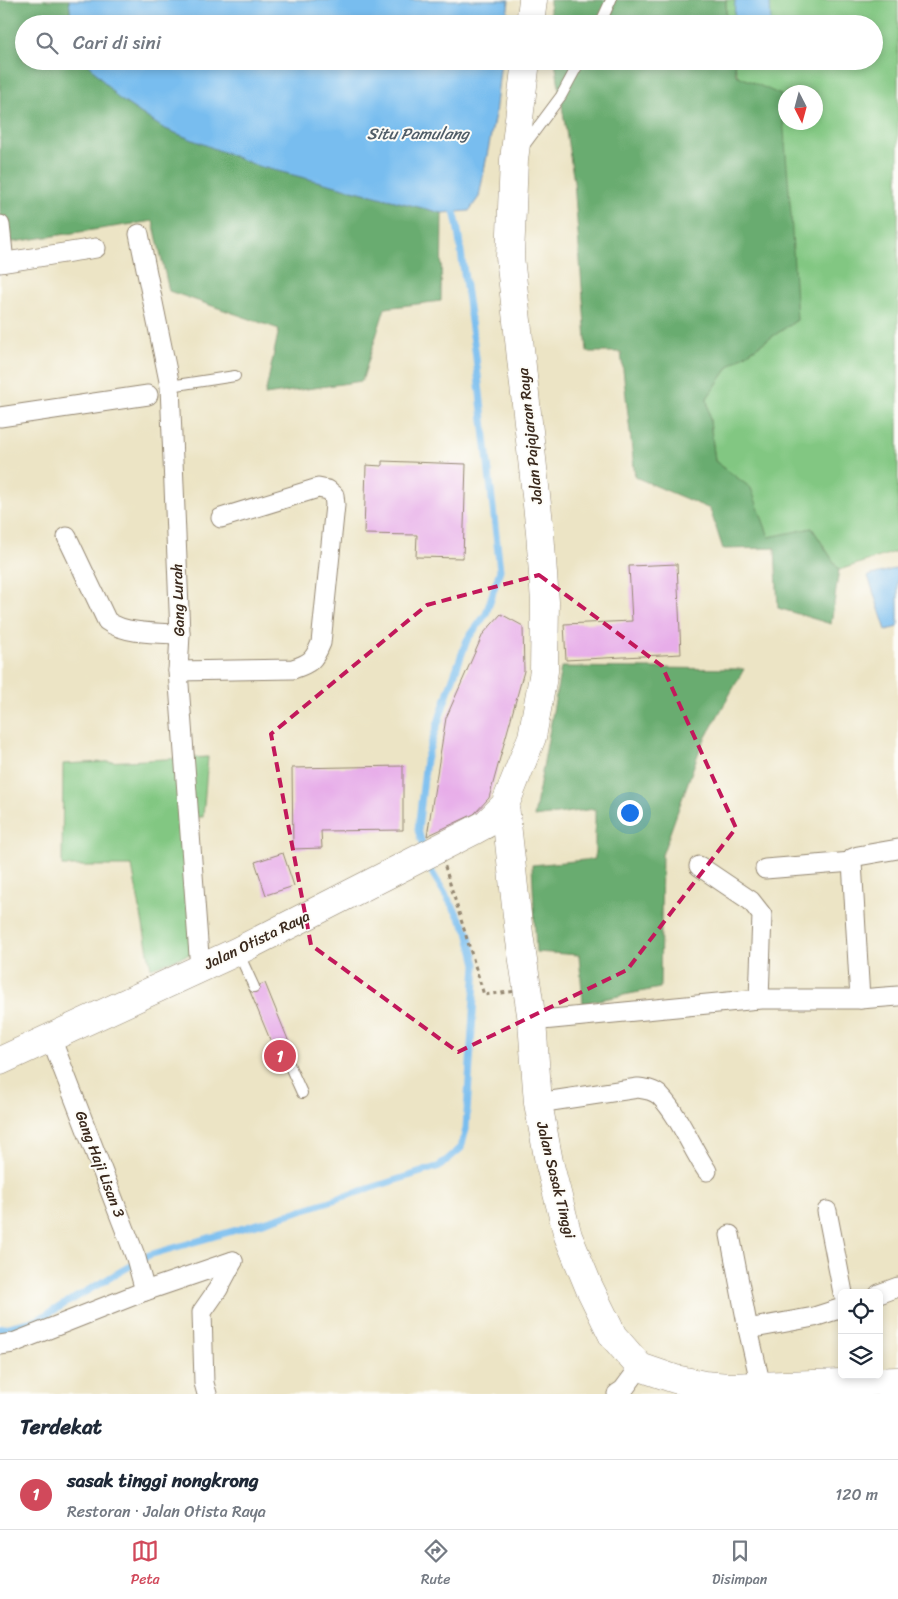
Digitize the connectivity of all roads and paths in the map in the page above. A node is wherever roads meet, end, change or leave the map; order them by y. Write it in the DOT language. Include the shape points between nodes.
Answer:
graph roads {
  1 [pos="533,0"];
  2 [pos="611,0"];
  3 [pos="531,15"];
  4 [pos="604,15"];
  5 [pos="525,70"];
  6 [pos="575,70"];
  7 [pos="514,160"];
  8 [pos="0,225"];
  9 [pos="139,234"];
  10 [pos="96,248"];
  11 [pos="2,262"];
  12 [pos="236,376"];
  13 [pos="170,386"];
  14 [pos="148,395"];
  15 [pos="0,417"];
  16 [pos="221,518"];
  17 [pos="67,537"];
  18 [pos="180,634"];
  19 [pos="178,671"];
  20 [pos="505,805"];
  21 [pos="898,849"];
  22 [pos="442,851"];
  23 [pos="852,862"];
  24 [pos="699,866"];
  25 [pos="765,869"];
  26 [pos="238,951"];
  27 [pos="200,969"];
  28 [pos="254,987"];
  29 [pos="898,996"];
  30 [pos="759,999"];
  31 [pos="860,999"];
  32 [pos="532,1021"];
  33 [pos="51,1038"];
  34 [pos="283,1051"];
  35 [pos="0,1060"];
  36 [pos="302,1093"];
  37 [pos="538,1103"];
  38 [pos="707,1170"];
  39 [pos="827,1211"];
  40 [pos="730,1235"];
  41 [pos="144,1286"];
  42 [pos="898,1287"];
  43 [pos="842,1289"];
  44 [pos="883,1293"];
  45 [pos="838,1309"];
  46 [pos="748,1329"];
  47 [pos="0,1345"];
  48 [pos="640,1367"];
  49 [pos="898,1381"];
  50 [pos="761,1386"];
  51 [pos="704,1390"];
  52 [pos="207,1394"];
  53 [pos="617,1394"];
  1 -- 3 [label="main road"];
  2 -- 4 [label="lane"];
  5 -- 7 [label="main road, Jalan Pajajaran Raya"];
  6 -- 7 [label="lane" via="561,96"];
  7 -- 20 [label="main road, Jalan Pajajaran Raya" via="510,258 540,532 545,612 544,670 532,737"];
  8 -- 11 [label="street"];
  9 -- 13 [label="street, Gang Lurah"];
  10 -- 11 [label="street"];
  12 -- 13 [label="lane"];
  13 -- 18 [label="street, Gang Lurah"];
  14 -- 15 [label="street"];
  16 -- 19 [label="street" via="318,488 334,495 321,643 315,657 306,665 293,669"];
  17 -- 18 [label="street" via="107,621 126,630"];
  18 -- 19 [label="street, Gang Lurah"];
  19 -- 27 [label="street, Gang Lurah"];
  20 -- 22 [label="main road, Jalan Otista Raya" via="486,824"];
  20 -- 32 [label="main road, Jalan Sasak Tinggi"];
  21 -- 23 [label="street" via="858,856"];
  22 -- 22 [label="path" via="484,995 517,991 512,857 507,843 494,835"];
  22 -- 26 [label="main road, Jalan Otista Raya" via="404,866"];
  23 -- 25 [label="street"];
  23 -- 31 [label="street"];
  24 -- 30 [label="street" via="751,902 762,915"];
  26 -- 27 [label="main road, Jalan Otista Raya"];
  26 -- 28 [label="lane"];
  27 -- 33 [label="main road, Jalan Otista Raya"];
  29 -- 31 [label="street"];
  30 -- 31 [label="street"];
  30 -- 32 [label="street"];
  32 -- 37 [label="main road, Jalan Sasak Tinggi"];
  33 -- 35 [label="main road, Jalan Otista Raya"];
  33 -- 41 [label="street, Gang Haji Lisan 3"];
  34 -- 36 [label="lane"];
  37 -- 38 [label="street" via="638,1088 649,1090 659,1095"];
  37 -- 48 [label="main road, Jalan Sasak Tinggi" via="568,1236 613,1336"];
  39 -- 43 [label="street"];
  40 -- 46 [label="street"];
  41 -- 47 [label="street" via="13,1343"];
  41 -- 52 [label="street" via="233,1261 202,1312"];
  42 -- 44 [label="street"];
  45 -- 46 [label="street"];
  46 -- 50 [label="street"];
  48 -- 51 [label="main road"];
  48 -- 53 [label="street"];
  49 -- 50 [label="main road"];
  50 -- 51 [label="main road"];
}
